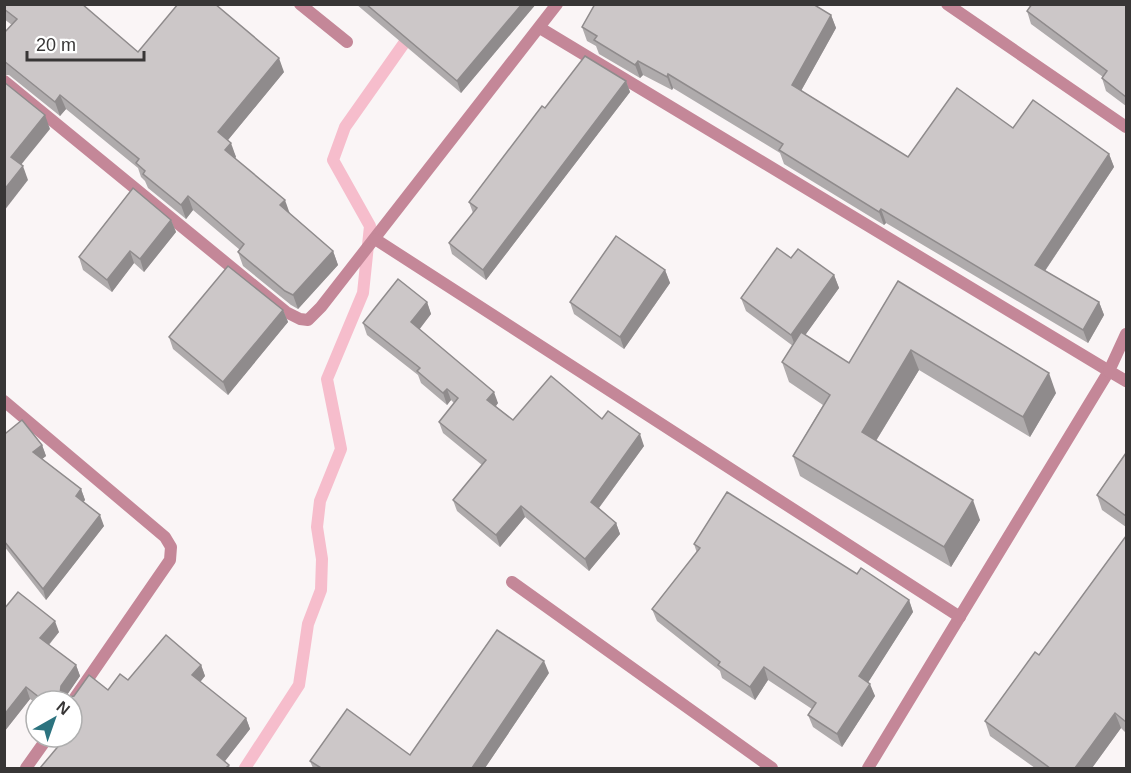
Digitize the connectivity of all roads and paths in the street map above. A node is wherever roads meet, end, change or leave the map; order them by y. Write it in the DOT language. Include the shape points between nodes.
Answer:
graph roads {
  1 [pos="300,4"];
  2 [pos="557,4"];
  3 [pos="947,4"];
  4 [pos="540,28"];
  5 [pos="346,42"];
  6 [pos="4,81"];
  7 [pos="1126,127"];
  8 [pos="375,239"];
  9 [pos="1126,334"];
  10 [pos="1109,371"];
  11 [pos="1126,381"];
  12 [pos="4,401"];
  13 [pos="512,582"];
  14 [pos="960,617"];
  15 [pos="81,689"];
  16 [pos="39,749"];
  17 [pos="872,767"];
  18 [pos="26,768"];
  19 [pos="772,768"];
  1 -- 5 [label="street"];
  2 -- 4 [label="street"];
  3 -- 7 [label="street"];
  4 -- 8 [label="street"];
  4 -- 10 [label="street"];
  6 -- 8 [label="street" via="286,312 300,319 308,320 321,308"];
  8 -- 14 [label="street"];
  9 -- 10 [label="street"];
  10 -- 11 [label="street"];
  10 -- 14 [label="street"];
  12 -- 15 [label="street" via="165,537 171,548 170,560"];
  13 -- 19 [label="street"];
  14 -- 17 [label="street"];
  16 -- 18 [label="street"];
}
